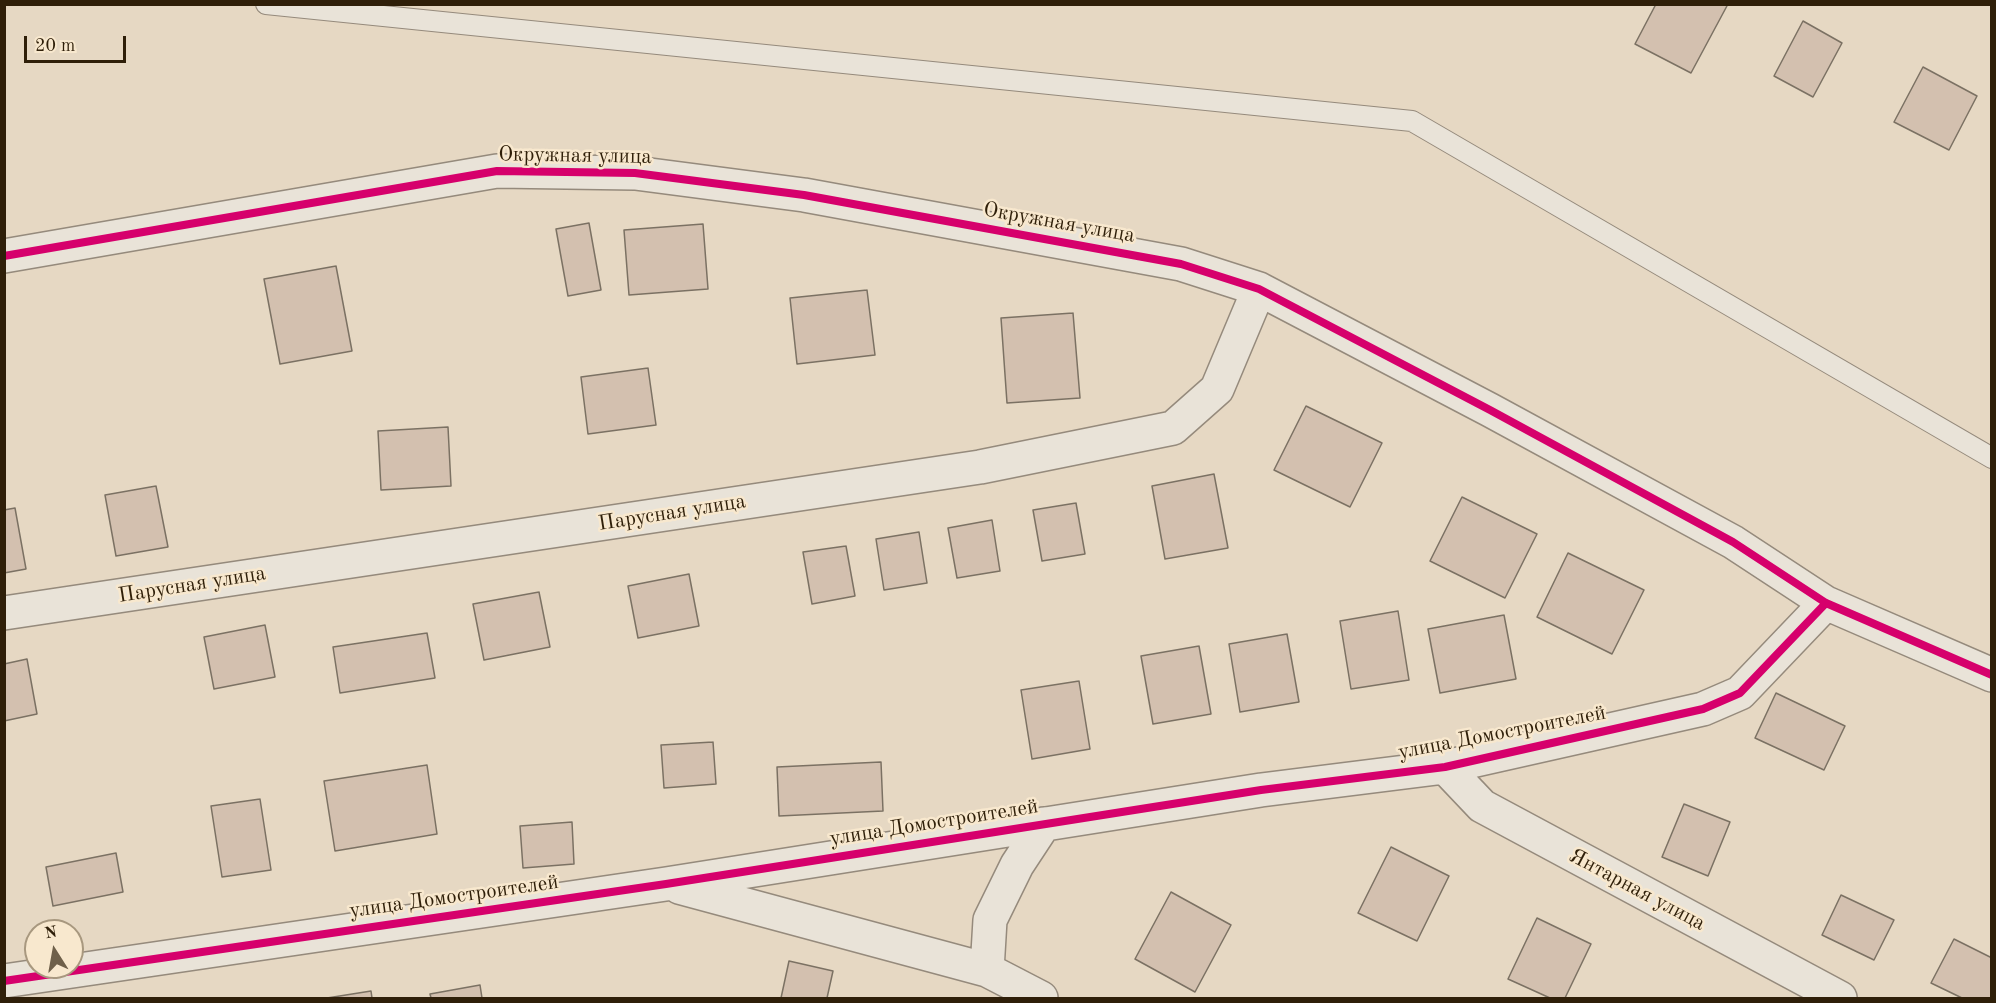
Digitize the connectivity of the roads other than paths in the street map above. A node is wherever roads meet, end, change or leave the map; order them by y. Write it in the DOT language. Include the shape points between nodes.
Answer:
graph roads {
  1 [pos="266,4"];
  2 [pos="4,256"];
  3 [pos="1259,289"];
  4 [pos="1992,458"];
  5 [pos="1827,603"];
  6 [pos="4,613"];
  7 [pos="1992,675"];
  8 [pos="1445,767"];
  9 [pos="1044,824"];
  10 [pos="666,884"];
  11 [pos="987,970"];
  12 [pos="4,981"];
  13 [pos="1041,999"];
  14 [pos="1840,999"];
  1 -- 4 [label="lane" via="1412,121"];
  2 -- 3 [label="street, Окружная улица" via="497,171 635,173 804,195 1181,264"];
  3 -- 5 [label="street, Окружная улица" via="1733,542"];
  3 -- 6 [label="street, Парусная улица" via="1217,389 1173,428 980,467"];
  5 -- 7 [label="street, Окружная улица"];
  5 -- 8 [label="street, улица Домостроителей" via="1740,693 1703,710"];
  8 -- 9 [label="street, улица Домостроителей" via="1261,790"];
  8 -- 14 [label="street, Янтарная улица" via="1482,806"];
  9 -- 10 [label="street, улица Домостроителей"];
  9 -- 11 [label="street" via="1017,865 990,920"];
  10 -- 11 [label="street"];
  10 -- 12 [label="street, улица Домостроителей"];
  11 -- 13 [label="street"];
}
